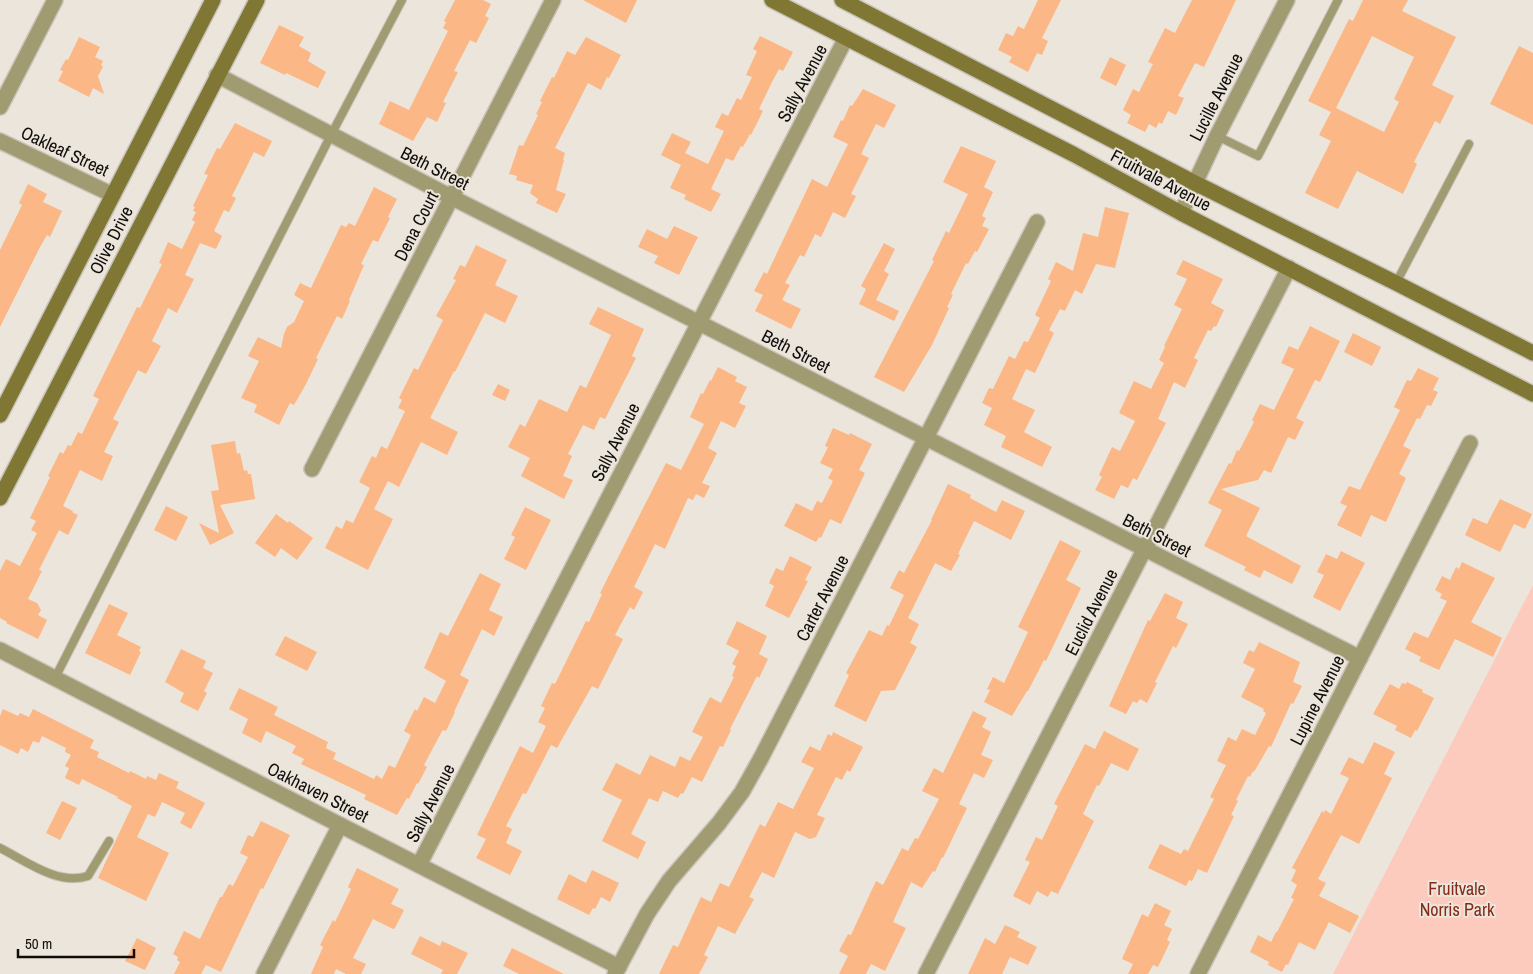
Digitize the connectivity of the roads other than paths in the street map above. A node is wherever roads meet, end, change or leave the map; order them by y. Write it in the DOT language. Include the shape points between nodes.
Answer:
graph roads {
  1 [pos="55,0"];
  2 [pos="213,0"];
  3 [pos="257,0"];
  4 [pos="402,0"];
  5 [pos="553,0"];
  6 [pos="772,0"];
  7 [pos="842,0"];
  8 [pos="1287,0"];
  9 [pos="1338,0"];
  10 [pos="846,38"];
  11 [pos="217,75"];
  12 [pos="0,107"];
  13 [pos="331,135"];
  14 [pos="1217,136"];
  15 [pos="0,142"];
  16 [pos="1470,144"];
  17 [pos="1195,183"];
  18 [pos="113,195"];
  19 [pos="451,197"];
  20 [pos="1181,213"];
  21 [pos="1037,222"];
  22 [pos="1289,268"];
  23 [pos="1396,283"];
  24 [pos="698,323"];
  25 [pos="1533,354"];
  26 [pos="1533,394"];
  27 [pos="0,415"];
  28 [pos="926,438"];
  29 [pos="1470,443"];
  30 [pos="312,469"];
  31 [pos="0,498"];
  32 [pos="1144,549"];
  33 [pos="0,650"];
  34 [pos="1360,658"];
  35 [pos="55,678"];
  36 [pos="340,825"];
  37 [pos="109,841"];
  38 [pos="0,848"];
  39 [pos="419,865"];
  40 [pos="617,970"];
  41 [pos="264,974"];
  42 [pos="926,974"];
  43 [pos="1198,974"];
  1 -- 12 [label="street"];
  2 -- 18 [label="main road, Olive Drive"];
  3 -- 11 [label="main road, Olive Drive"];
  4 -- 13 [label="lane"];
  5 -- 19 [label="street, Dena Court"];
  6 -- 10 [label="main road, Fruitvale Avenue"];
  7 -- 17 [label="main road, Fruitvale Avenue"];
  8 -- 14 [label="street, Lucille Avenue"];
  9 -- 14 [label="lane" via="1258,156"];
  10 -- 20 [label="main road, Fruitvale Avenue"];
  10 -- 24 [label="street, Sally Avenue"];
  11 -- 13 [label="street, Beth Street"];
  11 -- 31 [label="main road, Olive Drive"];
  13 -- 19 [label="street, Beth Street"];
  13 -- 35 [label="lane"];
  14 -- 17 [label="street, Lucille Avenue"];
  15 -- 18 [label="street, Oakleaf Street"];
  16 -- 23 [label="lane"];
  17 -- 20 [label="street, Lucille Avenue"];
  17 -- 23 [label="main road, Fruitvale Avenue"];
  18 -- 27 [label="main road, Olive Drive"];
  19 -- 24 [label="street, Beth Street"];
  19 -- 30 [label="street, Dena Court"];
  20 -- 22 [label="main road, Fruitvale Avenue"];
  21 -- 28 [label="street, Carter Avenue"];
  22 -- 26 [label="main road, Fruitvale Avenue"];
  22 -- 32 [label="street, Euclid Avenue"];
  23 -- 25 [label="main road, Fruitvale Avenue"];
  24 -- 28 [label="street, Beth Street"];
  24 -- 39 [label="street, Sally Avenue"];
  28 -- 32 [label="street, Beth Street"];
  28 -- 40 [label="street, Carter Avenue" via="742,792 669,881"];
  29 -- 34 [label="street, Lupine Avenue"];
  32 -- 34 [label="street, Beth Street"];
  32 -- 42 [label="street, Euclid Avenue"];
  33 -- 35 [label="street, Oakhaven Street"];
  34 -- 43 [label="street, Lupine Avenue"];
  35 -- 36 [label="street, Oakhaven Street"];
  36 -- 39 [label="street, Oakhaven Street"];
  36 -- 41 [label="street"];
  37 -- 38 [label="lane" via="88,876 78,879 62,878"];
  39 -- 40 [label="street, Oakhaven Street"];
}
